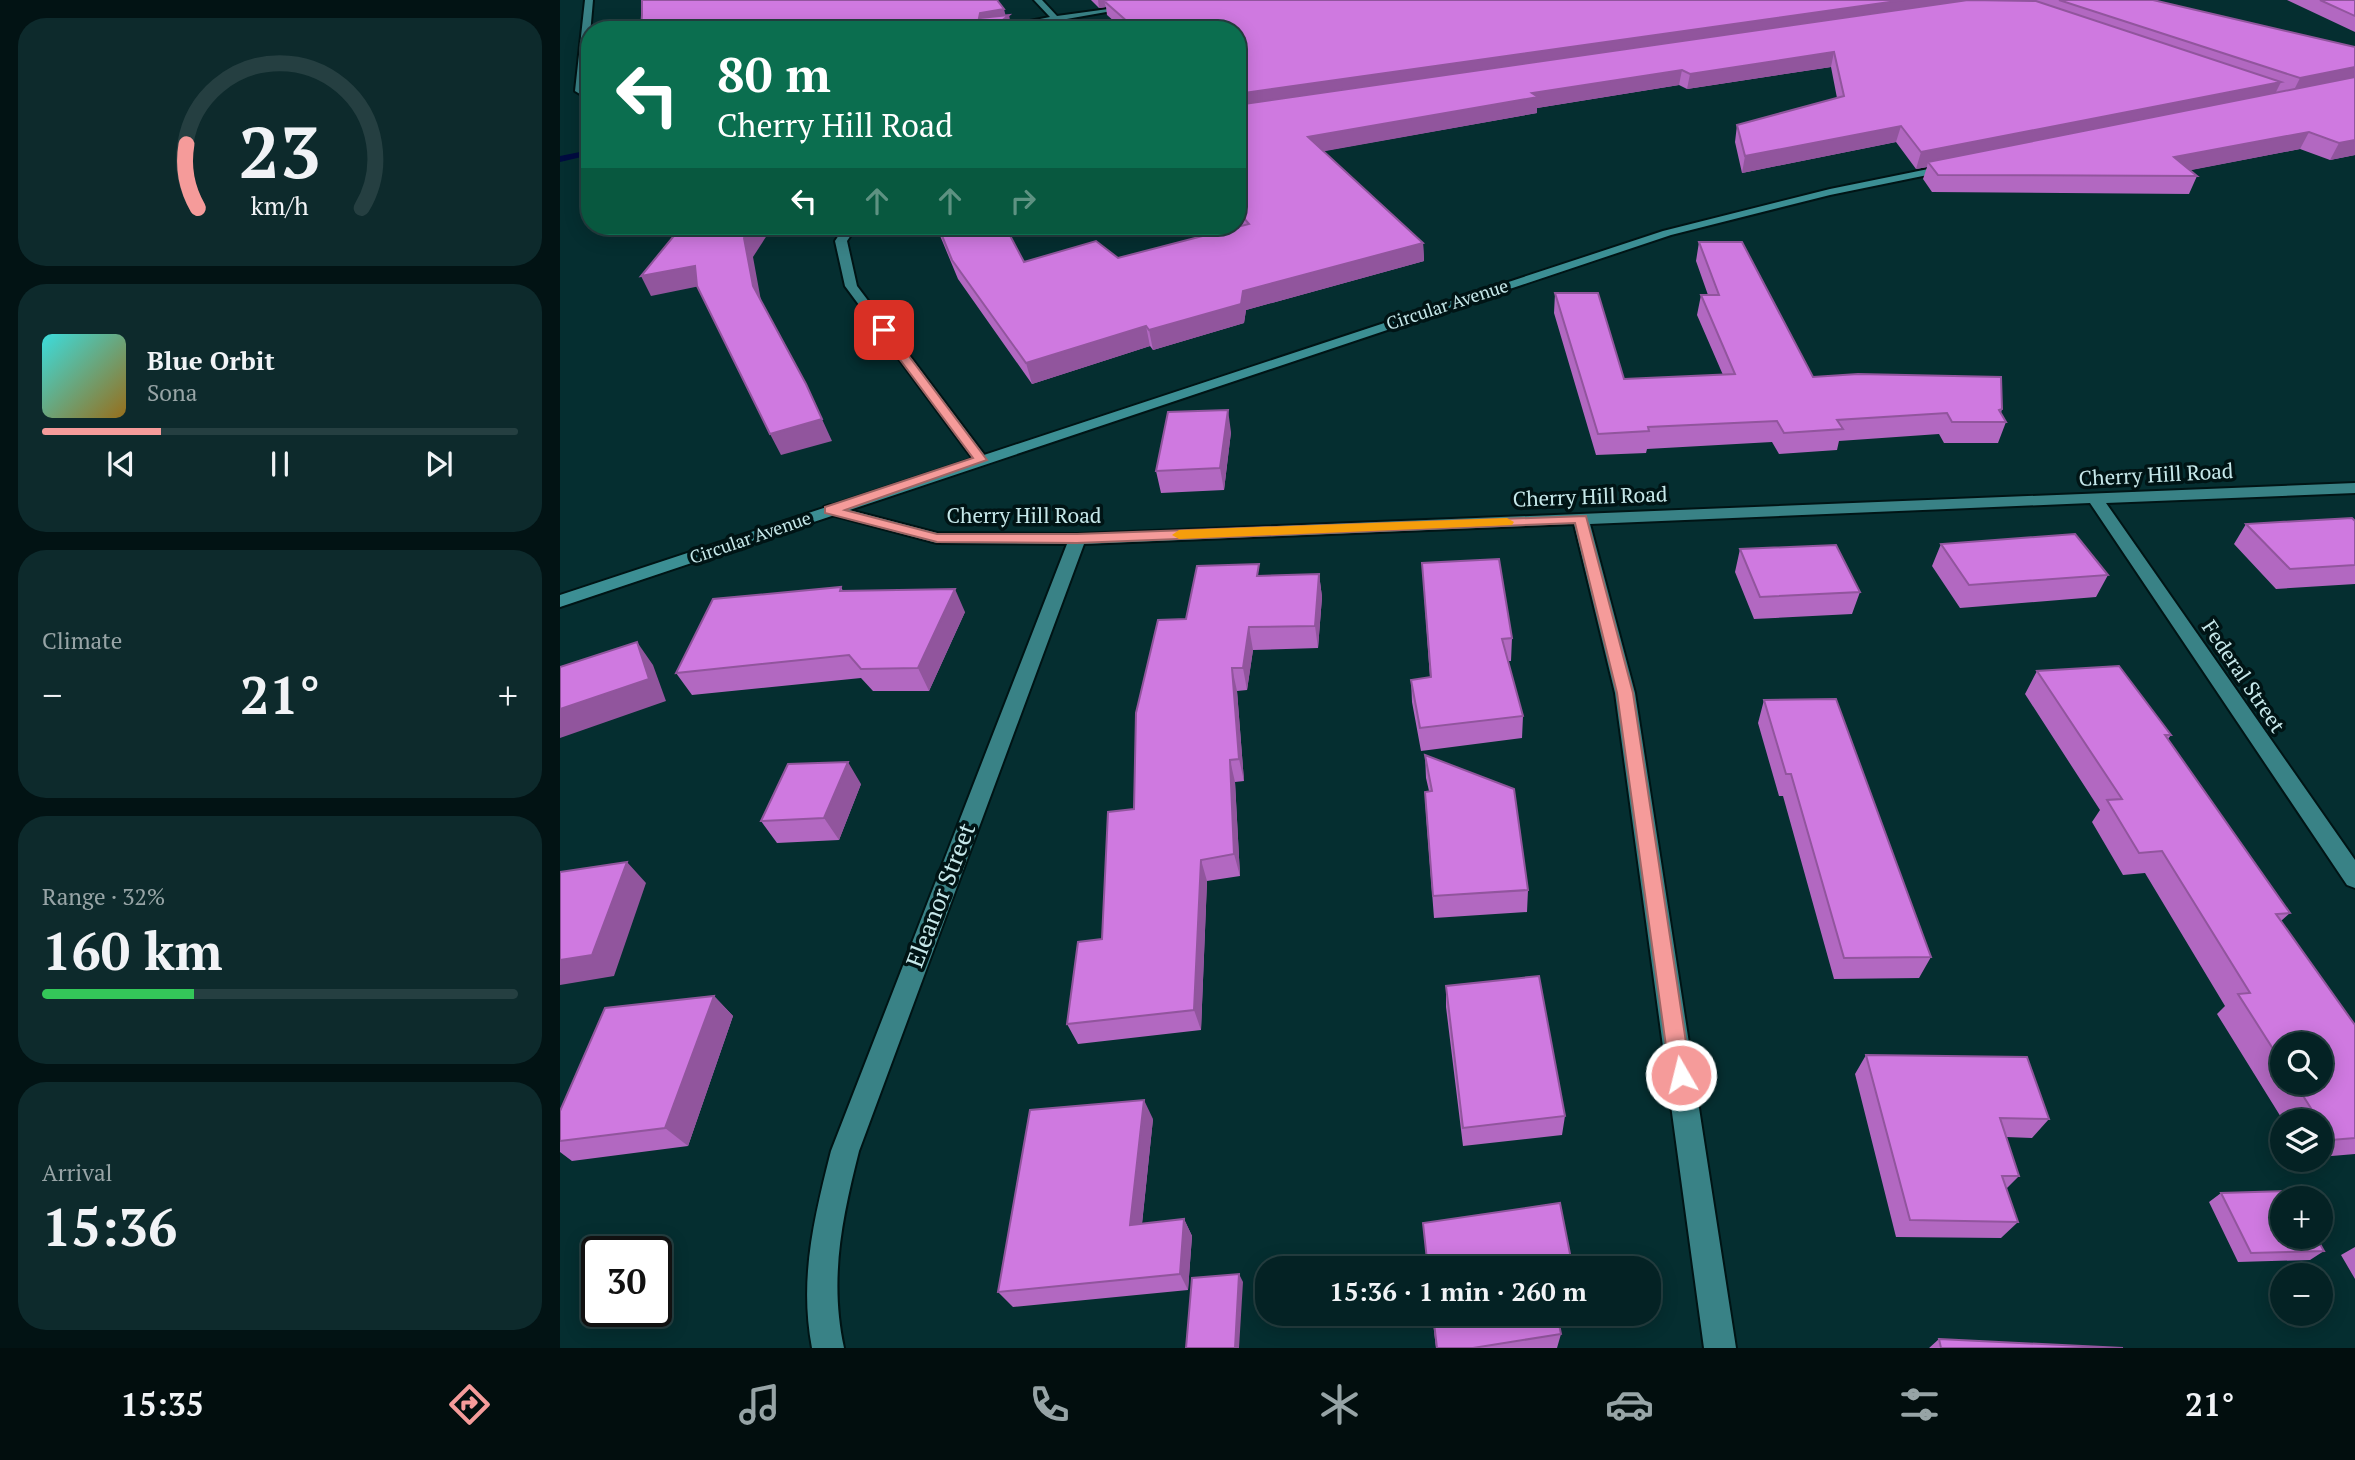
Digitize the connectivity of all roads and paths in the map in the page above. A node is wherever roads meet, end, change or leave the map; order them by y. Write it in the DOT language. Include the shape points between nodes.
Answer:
graph roads {
  1 [pos="589,0"];
  2 [pos="1038,0"];
  3 [pos="1170,0"];
  4 [pos="1056,19"];
  5 [pos="587,21"];
  6 [pos="1044,21"];
  7 [pos="1967,164"];
  8 [pos="845,235"];
  9 [pos="981,460"];
  10 [pos="2355,488"];
  11 [pos="2096,500"];
  12 [pos="830,510"];
  13 [pos="1581,519"];
  14 [pos="1077,539"];
  15 [pos="560,600"];
  16 [pos="2355,878"];
  17 [pos="828,1348"];
  18 [pos="1720,1348"];
  1 -- 5 [label="street"];
  2 -- 4 [label="street"];
  3 -- 4 [label="street"];
  4 -- 6 [label="street"];
  7 -- 9 [label="main road, Circular Avenue" via="1667,233"];
  8 -- 9 [label="street" via="841,241 851,286"];
  9 -- 12 [label="main road, Circular Avenue"];
  10 -- 11 [label="street, Cherry Hill Road"];
  11 -- 13 [label="street, Cherry Hill Road"];
  11 -- 16 [label="street, Federal Street"];
  12 -- 14 [label="street, Cherry Hill Road" via="937,538"];
  12 -- 15 [label="main road, Circular Avenue"];
  13 -- 14 [label="street, Cherry Hill Road"];
  13 -- 18 [label="street" via="1625,693"];
  14 -- 17 [label="street, Eleanor Street" via="845,1151 820,1255"];
}
